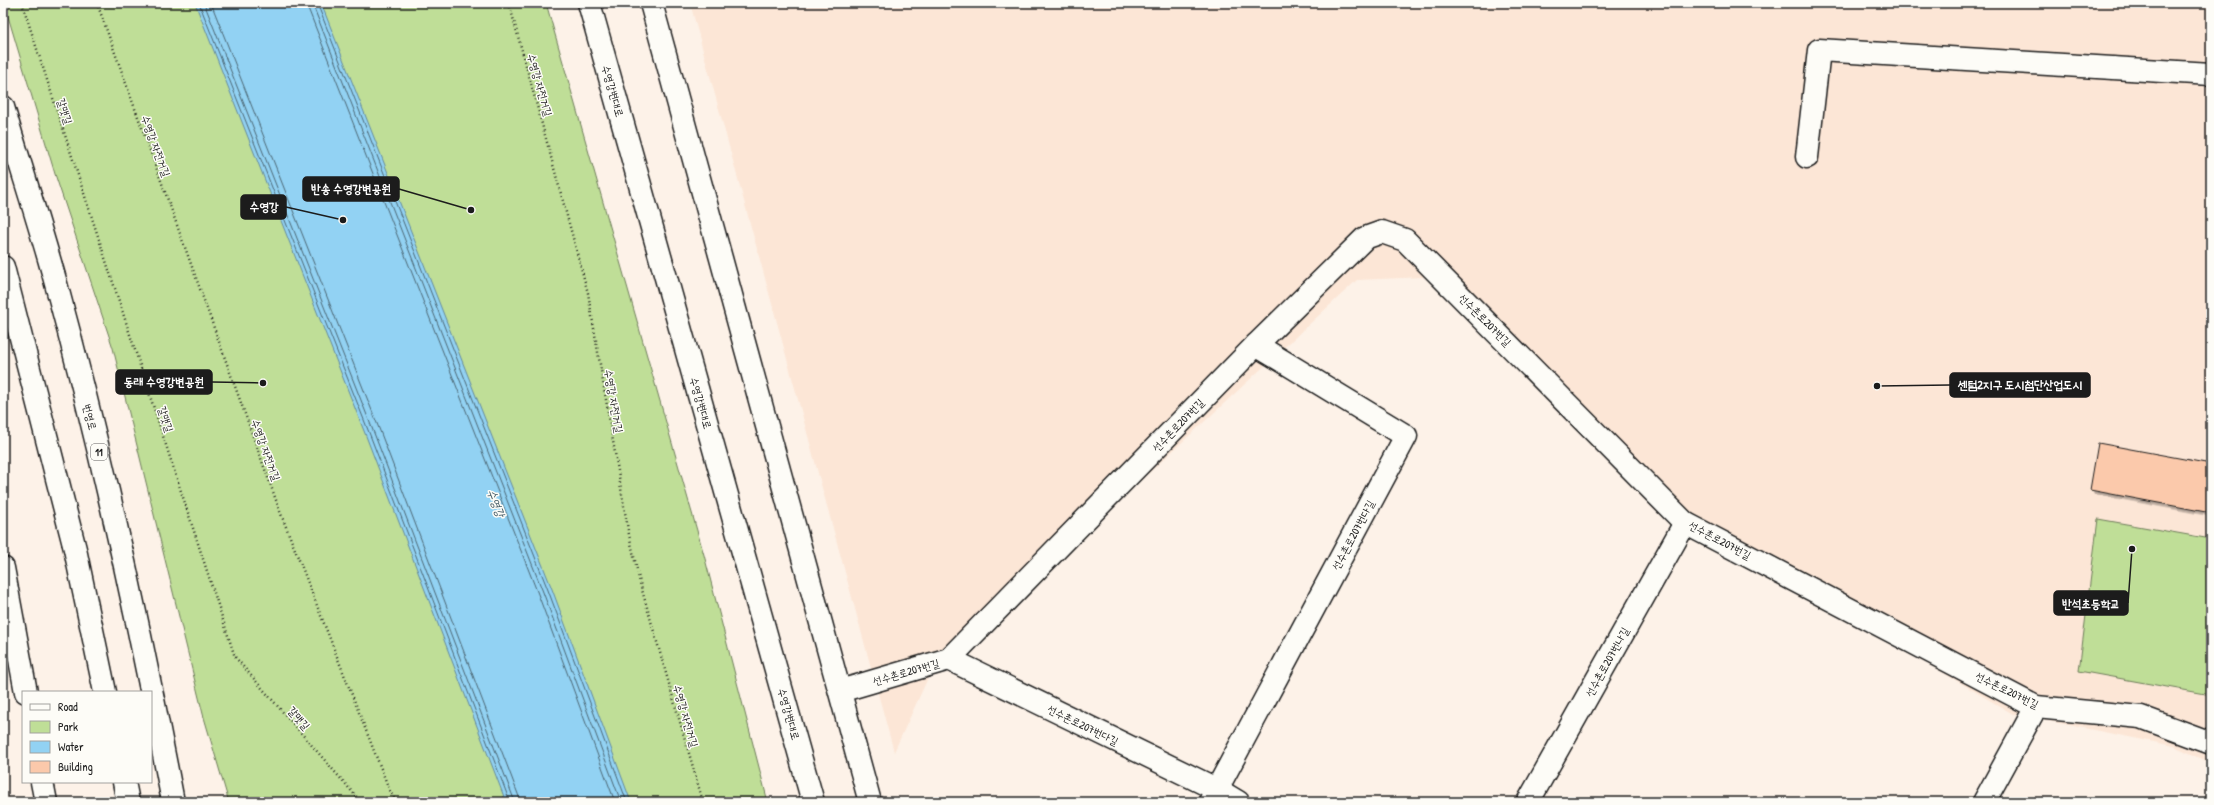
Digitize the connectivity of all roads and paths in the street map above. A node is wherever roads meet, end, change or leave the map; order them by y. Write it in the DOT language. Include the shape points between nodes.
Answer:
graph roads {
  1 [pos="22,3"];
  2 [pos="97,3"];
  3 [pos="509,3"];
  4 [pos="589,3"];
  5 [pos="651,3"];
  6 [pos="2211,74"];
  7 [pos="3,107"];
  8 [pos="1807,157"];
  9 [pos="3,267"];
  10 [pos="1256,345"];
  11 [pos="1686,523"];
  12 [pos="3,568"];
  13 [pos="949,659"];
  14 [pos="26,691"];
  15 [pos="105,691"];
  16 [pos="151,691"];
  17 [pos="840,691"];
  18 [pos="152,695"];
  19 [pos="2036,707"];
  20 [pos="2211,742"];
  21 [pos="42,783"];
  22 [pos="124,783"];
  23 [pos="1214,796"];
  24 [pos="46,802"];
  25 [pos="128,802"];
  26 [pos="173,802"];
  27 [pos="361,802"];
  28 [pos="396,802"];
  29 [pos="703,802"];
  30 [pos="813,802"];
  31 [pos="870,802"];
  32 [pos="1238,802"];
  33 [pos="1528,802"];
  34 [pos="1984,802"];
  1 -- 27 [label="path, 갈맷길" via="235,657"];
  2 -- 28 [label="path, 수영강 자전거길" via="281,514"];
  3 -- 29 [label="path, 수영강 자전거길" via="588,293 628,530 640,583"];
  4 -- 30 [label="main road, 수영강변대로"];
  5 -- 17 [label="main road"];
  6 -- 8 [label="main road" via="1819,50"];
  7 -- 16 [label="main road, 번영로 / 11" via="54,279 106,480"];
  9 -- 15 [label="main road" via="74,549"];
  10 -- 11 [label="main road, 선수촌로207번길" via="1365,238 1382,232 1405,240"];
  10 -- 13 [label="main road, 선수촌로207번길"];
  10 -- 23 [label="main road, 선수촌로207번다길" via="1406,436"];
  11 -- 19 [label="main road, 선수촌로207번길"];
  11 -- 33 [label="main road, 선수촌로207번나길"];
  12 -- 14 [label="main road"];
  13 -- 17 [label="main road, 선수촌로207번길"];
  13 -- 23 [label="main road, 선수촌로207번다길"];
  17 -- 31 [label="main road"];
  18 -- 26 [label="main road, 번영로 / 11"];
  19 -- 20 [label="main road, 선수촌로207번길" via="2141,717"];
  19 -- 34 [label="main road"];
  21 -- 24 [label="main road"];
  22 -- 25 [label="main road"];
  23 -- 32 [label="main road"];
}
